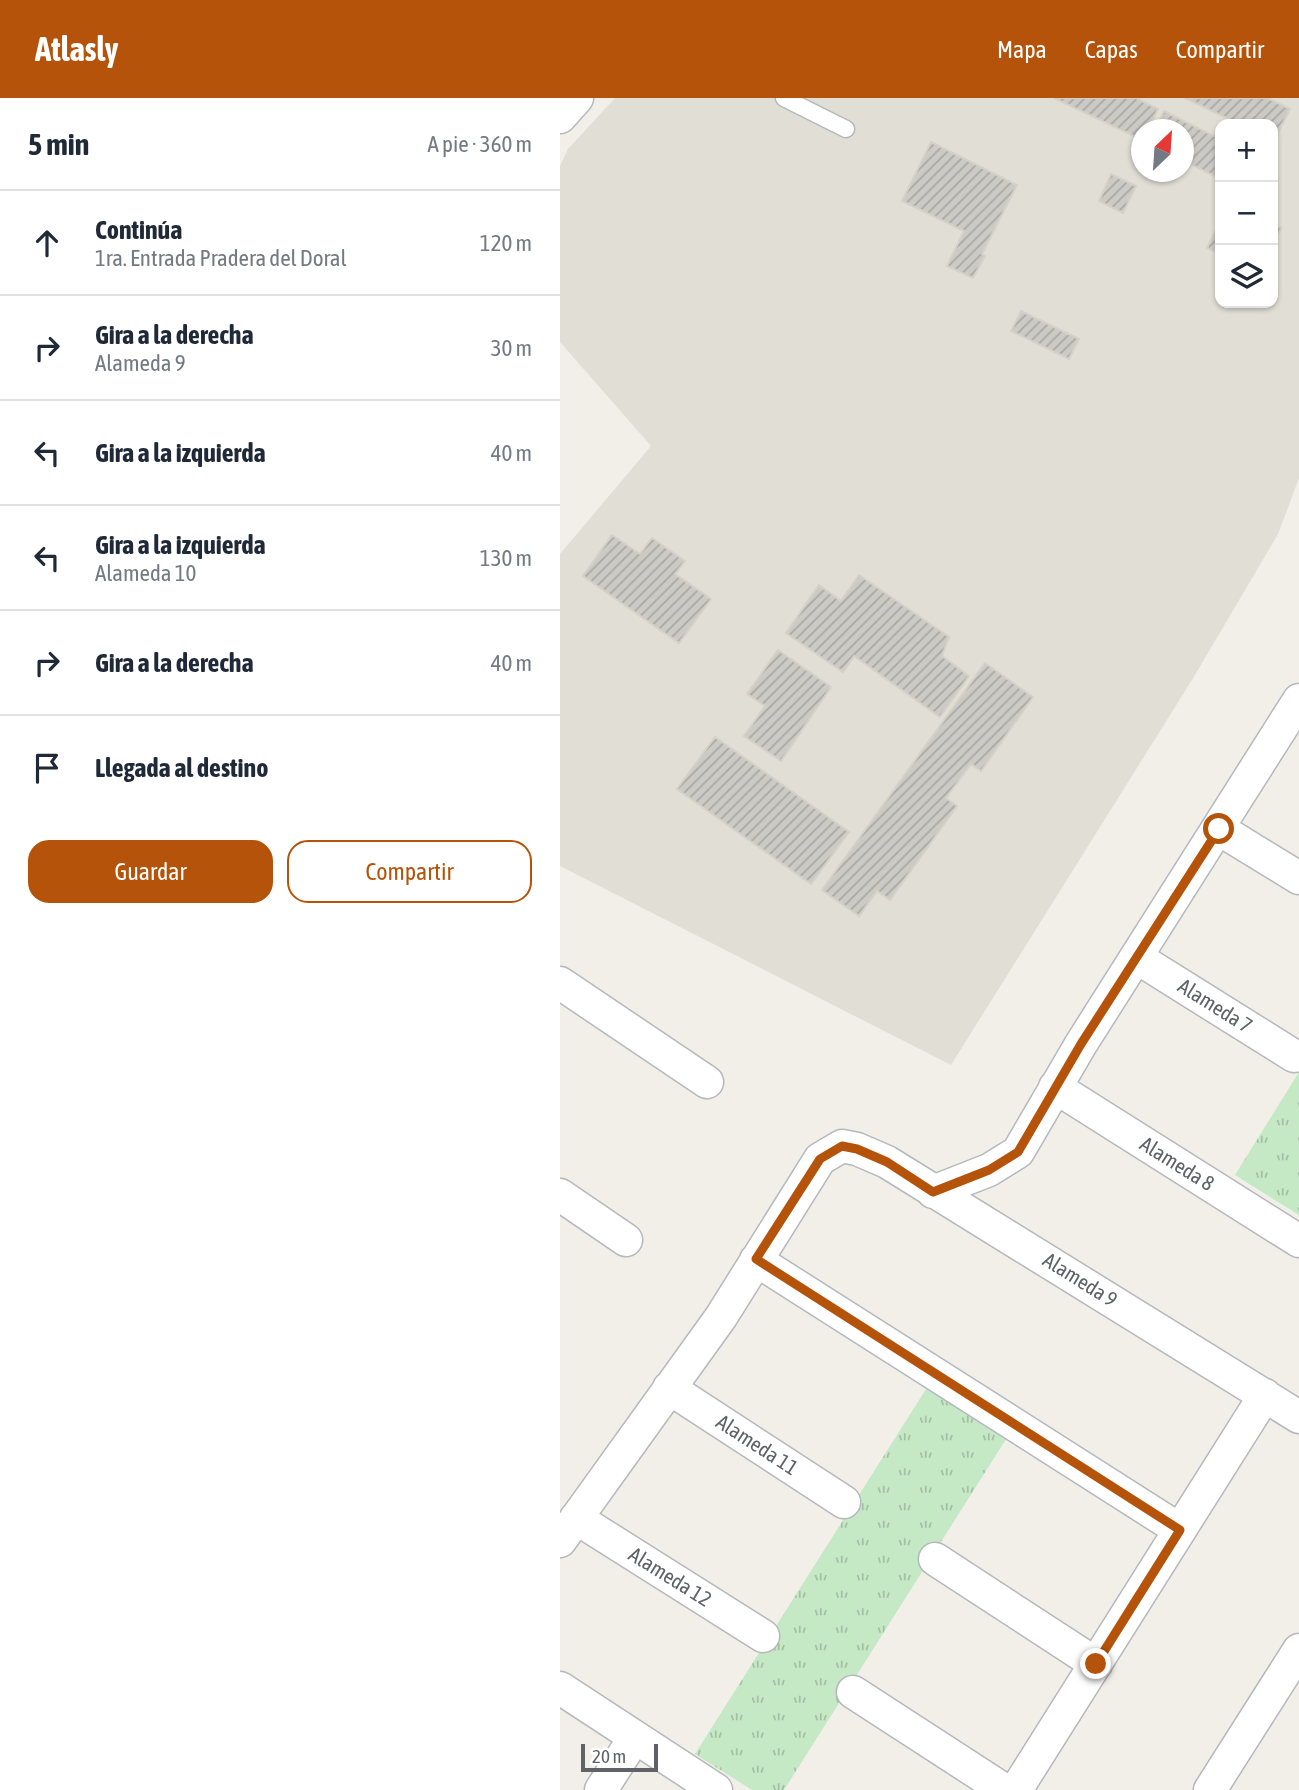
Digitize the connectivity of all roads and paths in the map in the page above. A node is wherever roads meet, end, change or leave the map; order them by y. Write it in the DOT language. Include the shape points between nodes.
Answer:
graph roads {
  1 [pos="576,98"];
  2 [pos="784,98"];
  3 [pos="560,117"];
  4 [pos="846,129"];
  5 [pos="1299,700"];
  6 [pos="1219,829"];
  7 [pos="1299,878"];
  8 [pos="1136,957"];
  9 [pos="560,983"];
  10 [pos="1294,1056"];
  11 [pos="707,1083"];
  12 [pos="1055,1087"];
  13 [pos="933,1192"];
  14 [pos="560,1195"];
  15 [pos="626,1240"];
  16 [pos="1299,1241"];
  17 [pos="756,1259"];
  18 [pos="669,1388"];
  19 [pos="1265,1395"];
  20 [pos="1299,1417"];
  21 [pos="844,1502"];
  22 [pos="568,1530"];
  23 [pos="1180,1530"];
  24 [pos="934,1559"];
  25 [pos="763,1636"];
  26 [pos="1299,1650"];
  27 [pos="1096,1664"];
  28 [pos="560,1688"];
  29 [pos="853,1692"];
  30 [pos="635,1737"];
  31 [pos="601,1790"];
  32 [pos="716,1790"];
  33 [pos="1004,1790"];
  34 [pos="1016,1790"];
  35 [pos="1210,1790"];
  1 -- 3 [label="street"];
  2 -- 4 [label="lane"];
  5 -- 6 [label="street"];
  6 -- 7 [label="street"];
  6 -- 8 [label="street"];
  8 -- 10 [label="street, Alameda 7"];
  8 -- 12 [label="street"];
  9 -- 11 [label="street"];
  12 -- 13 [label="street" via="1018,1152 989,1170"];
  12 -- 16 [label="street, Alameda 8"];
  13 -- 17 [label="street, Alameda 9" via="887,1162 842,1146 820,1159"];
  13 -- 19 [label="street, Alameda 9"];
  14 -- 15 [label="street"];
  17 -- 18 [label="street"];
  17 -- 23 [label="street"];
  18 -- 21 [label="street, Alameda 11"];
  18 -- 22 [label="street"];
  19 -- 20 [label="street, Alameda 9"];
  19 -- 23 [label="street"];
  22 -- 25 [label="street, Alameda 12"];
  23 -- 27 [label="street"];
  24 -- 27 [label="street"];
  26 -- 35 [label="street"];
  27 -- 34 [label="street"];
  28 -- 30 [label="street"];
  29 -- 33 [label="street"];
  30 -- 31 [label="street"];
  30 -- 32 [label="street"];
}
